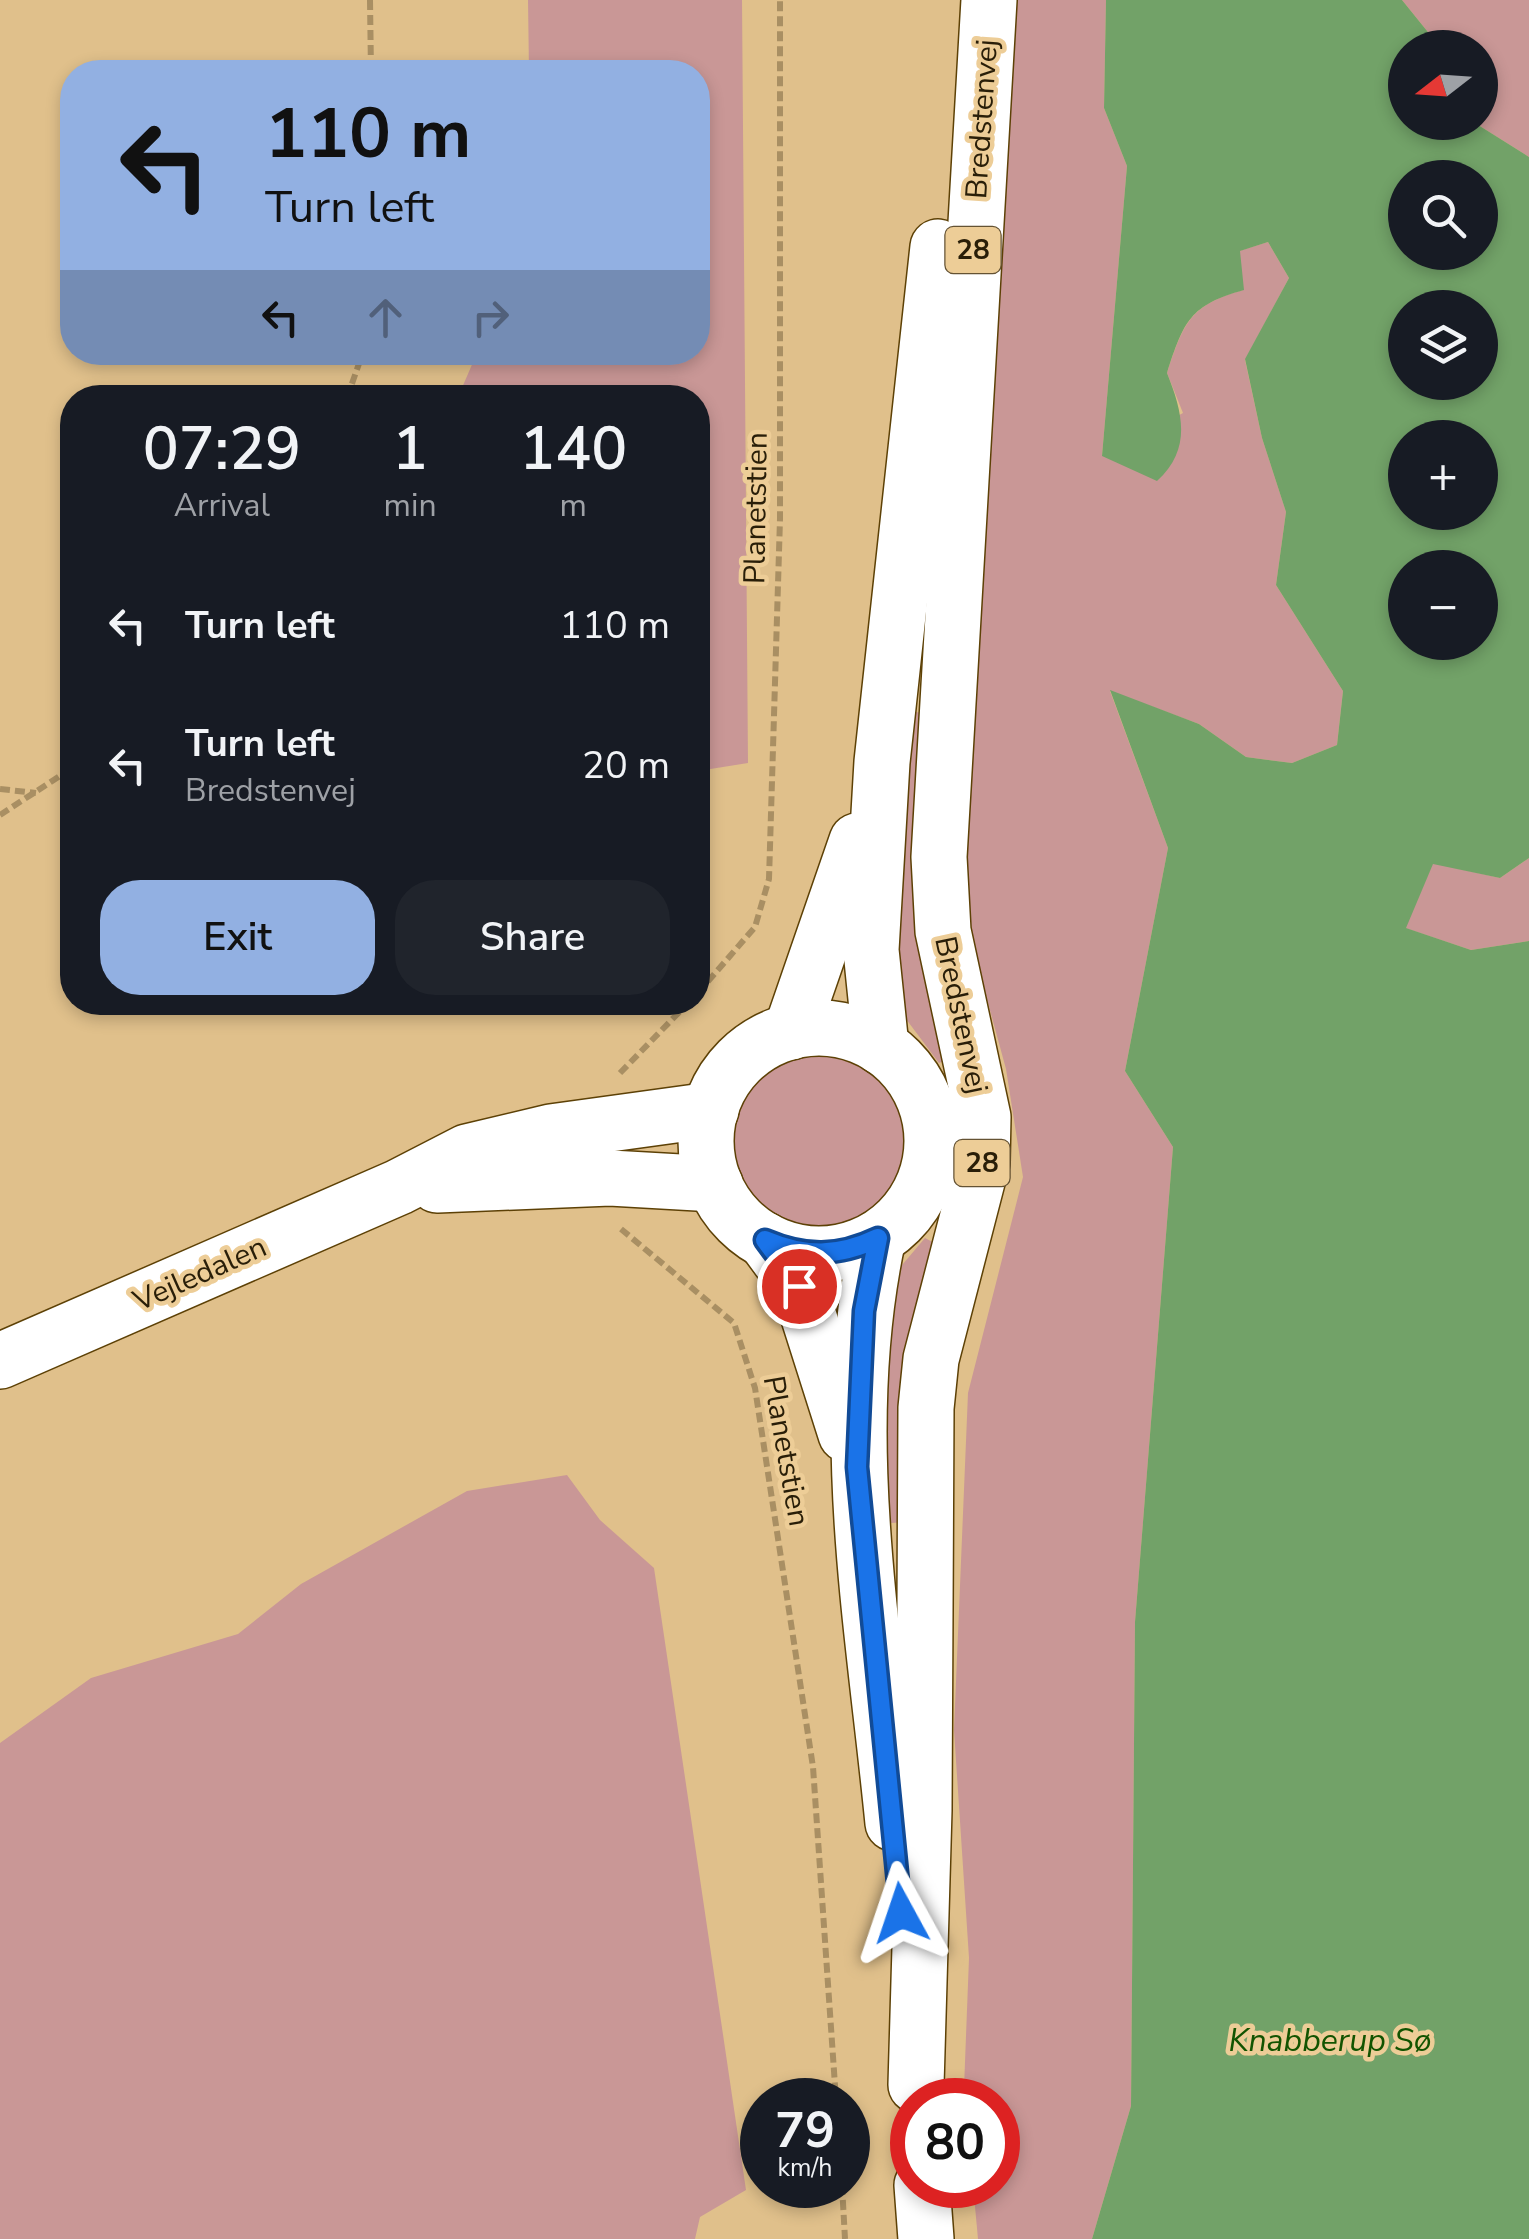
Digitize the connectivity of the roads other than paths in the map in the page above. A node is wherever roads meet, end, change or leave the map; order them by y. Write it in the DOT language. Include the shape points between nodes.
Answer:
graph roads {
  1 [pos="962,0"];
  2 [pos="989,0"];
  3 [pos="882,762"];
  4 [pos="791,1032"];
  5 [pos="881,1046"];
  6 [pos="711,1110"];
  7 [pos="715,1184"];
  8 [pos="399,1187"];
  9 [pos="878,1238"];
  10 [pos="765,1240"];
  11 [pos="0,1362"];
  12 [pos="857,1467"];
  13 [pos="915,2078"];
  14 [pos="916,2078"];
  15 [pos="924,2208"];
  16 [pos="926,2239"];
  1 -- 3 [label="main road, Bredstenvej / 28"];
  2 -- 14 [label="main road, Bredstenvej / 28" via="939,876 950,976 983,1116 982,1162 931,1359 926,1408"];
  3 -- 4 [label="main road, Bredstenvej / 28"];
  3 -- 5 [label="main road, Bredstenvej / 28" via="871,950"];
  4 -- 5 [label="main road, 28" via="822,1028"];
  4 -- 6 [label="main road, 28" via="749,1052"];
  5 -- 9 [label="main road, 28" via="916,1083 932,1130 926,1180 914,1203"];
  6 -- 7 [label="main road, 28" via="706,1135"];
  6 -- 8 [label="main road, Vejledalen" via="551,1132 466,1152"];
  7 -- 8 [label="main road, Vejledalen" via="555,1178"];
  7 -- 10 [label="main road, 28" via="727,1207"];
  8 -- 11 [label="main road, Vejledalen"];
  9 -- 10 [label="main road, 28" via="834,1254"];
  9 -- 12 [label="main road, Bredstenvej / 28" via="864,1311"];
  10 -- 12 [label="main road, Bredstenvej / 28" via="799,1286"];
  12 -- 13 [label="main road, Bredstenvej / 28"];
  15 -- 16 [label="main road"];
}
